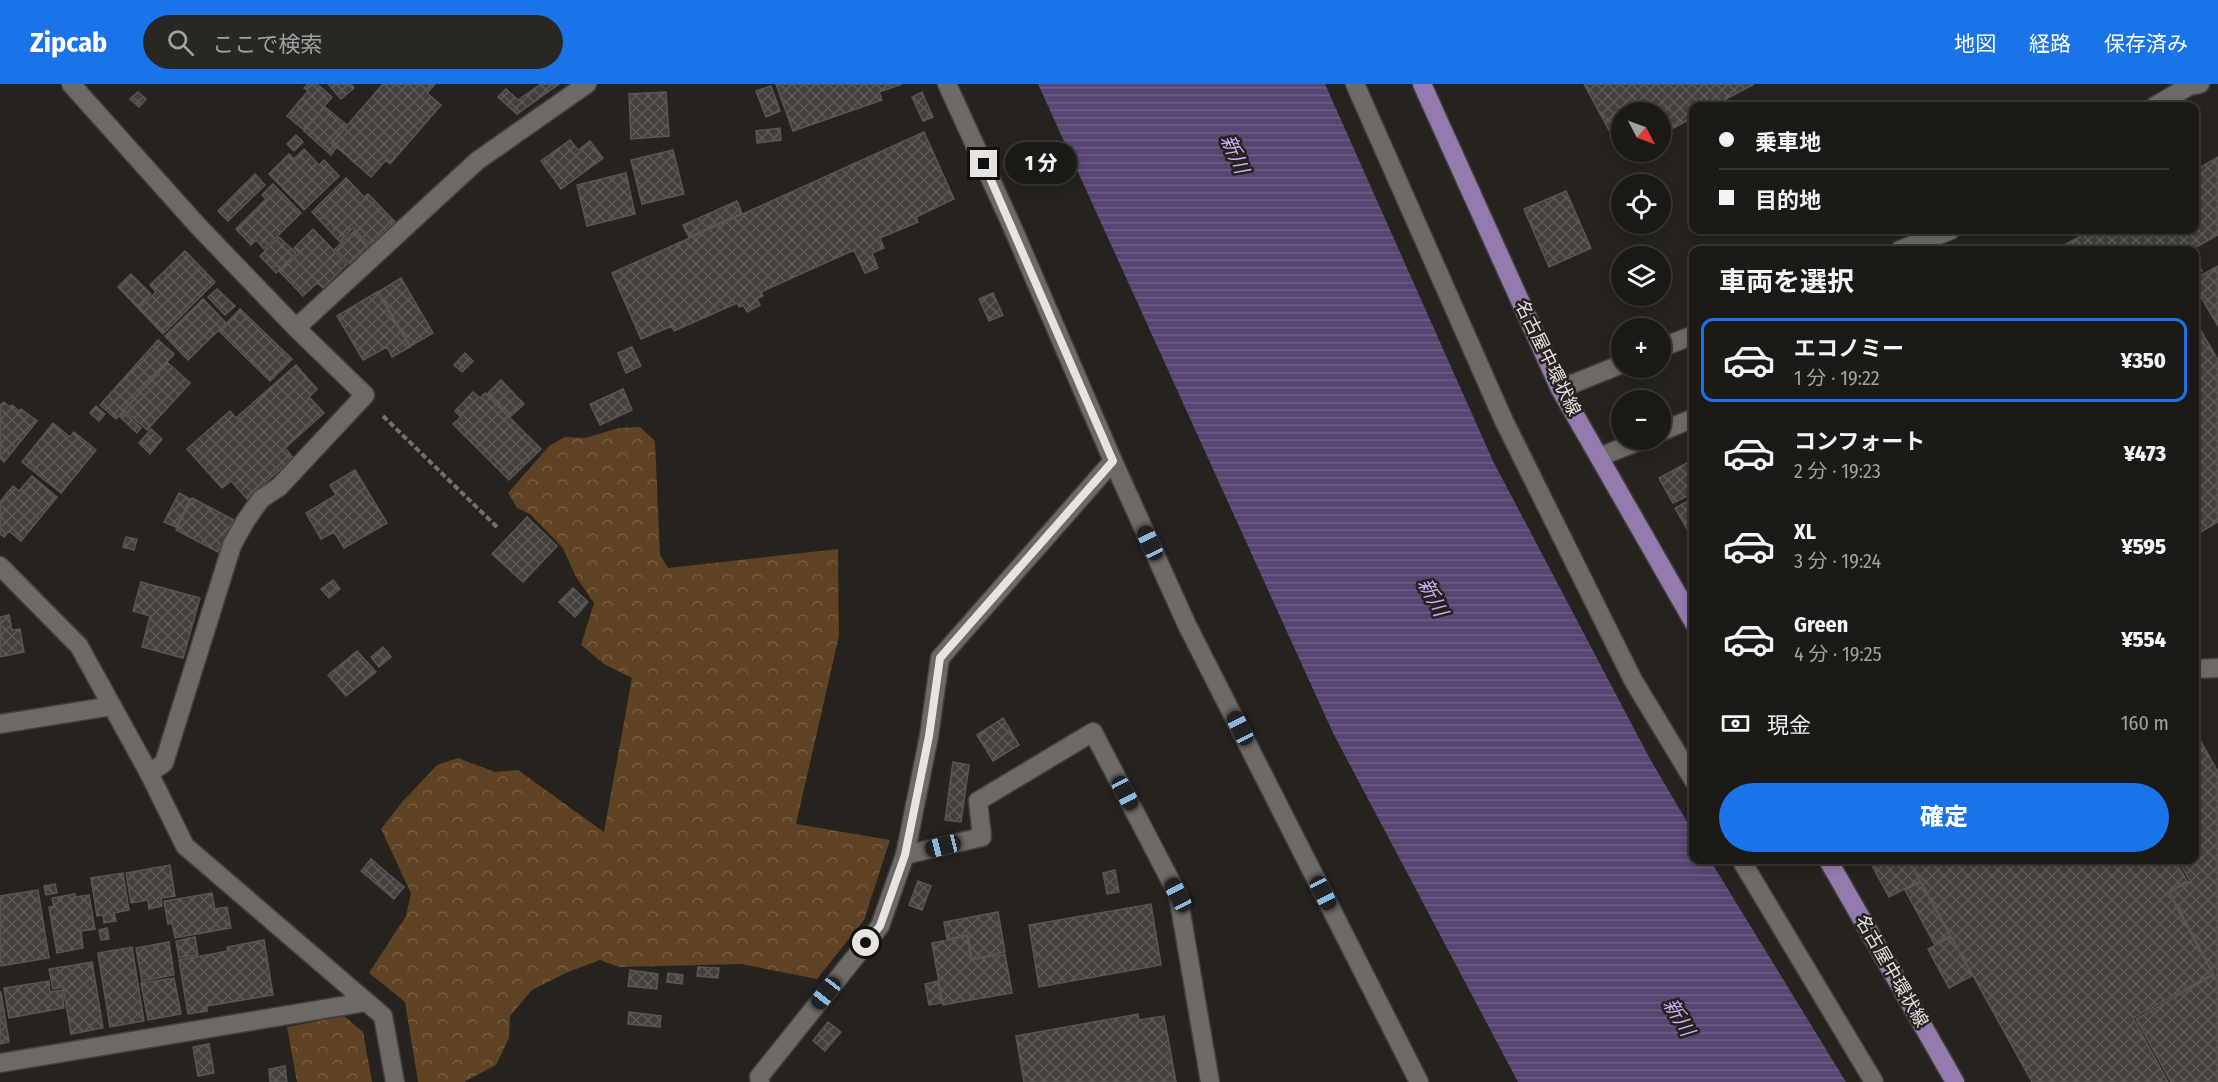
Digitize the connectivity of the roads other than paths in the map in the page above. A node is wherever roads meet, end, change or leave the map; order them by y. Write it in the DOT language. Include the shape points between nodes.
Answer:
graph roads {
  1 [pos="71,84"];
  2 [pos="587,84"];
  3 [pos="947,84"];
  4 [pos="1355,84"];
  5 [pos="1422,84"];
  6 [pos="2200,84"];
  7 [pos="2162,102"];
  8 [pos="1941,234"];
  9 [pos="1910,246"];
  10 [pos="296,328"];
  11 [pos="1689,337"];
  12 [pos="1671,344"];
  13 [pos="1611,368"];
  14 [pos="1560,389"];
  15 [pos="1689,420"];
  16 [pos="1671,427"];
  17 [pos="1618,450"];
  18 [pos="1599,458"];
  19 [pos="1113,461"];
  20 [pos="0,566"];
  21 [pos="1689,614"];
  22 [pos="2218,668"];
  23 [pos="2199,669"];
  24 [pos="112,706"];
  25 [pos="0,724"];
  26 [pos="149,773"];
  27 [pos="1689,773"];
  28 [pos="905,855"];
  29 [pos="1743,864"];
  30 [pos="1830,864"];
  31 [pos="366,1002"];
  32 [pos="0,1063"];
  33 [pos="395,1082"];
  34 [pos="760,1082"];
  35 [pos="1210,1082"];
  36 [pos="1419,1082"];
  37 [pos="1874,1082"];
  38 [pos="1955,1082"];
  1 -- 10 [label="street"];
  2 -- 10 [label="street" via="477,161"];
  3 -- 19 [label="street"];
  4 -- 27 [label="street" via="1504,421 1633,680"];
  5 -- 14 [label="main road, 名古屋中環状線"];
  6 -- 7 [label="street"];
  8 -- 9 [label="street"];
  10 -- 26 [label="street" via="365,395 279,487 261,499 246,520 232,545 164,763"];
  11 -- 12 [label="street"];
  13 -- 14 [label="street"];
  14 -- 18 [label="main road, 名古屋中環状線"];
  15 -- 16 [label="street"];
  17 -- 18 [label="street"];
  18 -- 21 [label="main road, 名古屋中環状線"];
  19 -- 28 [label="street" via="940,658"];
  19 -- 36 [label="street" via="1187,625"];
  20 -- 24 [label="street" via="79,646"];
  22 -- 23 [label="street"];
  24 -- 25 [label="street"];
  24 -- 26 [label="street"];
  26 -- 31 [label="street" via="185,846"];
  28 -- 34 [label="street" via="880,926 759,1077"];
  28 -- 35 [label="street" via="982,837 978,801 1093,732 1178,895"];
  29 -- 37 [label="street"];
  30 -- 38 [label="main road, 名古屋中環状線"];
  31 -- 32 [label="street"];
  31 -- 33 [label="street" via="383,1016"];
}
